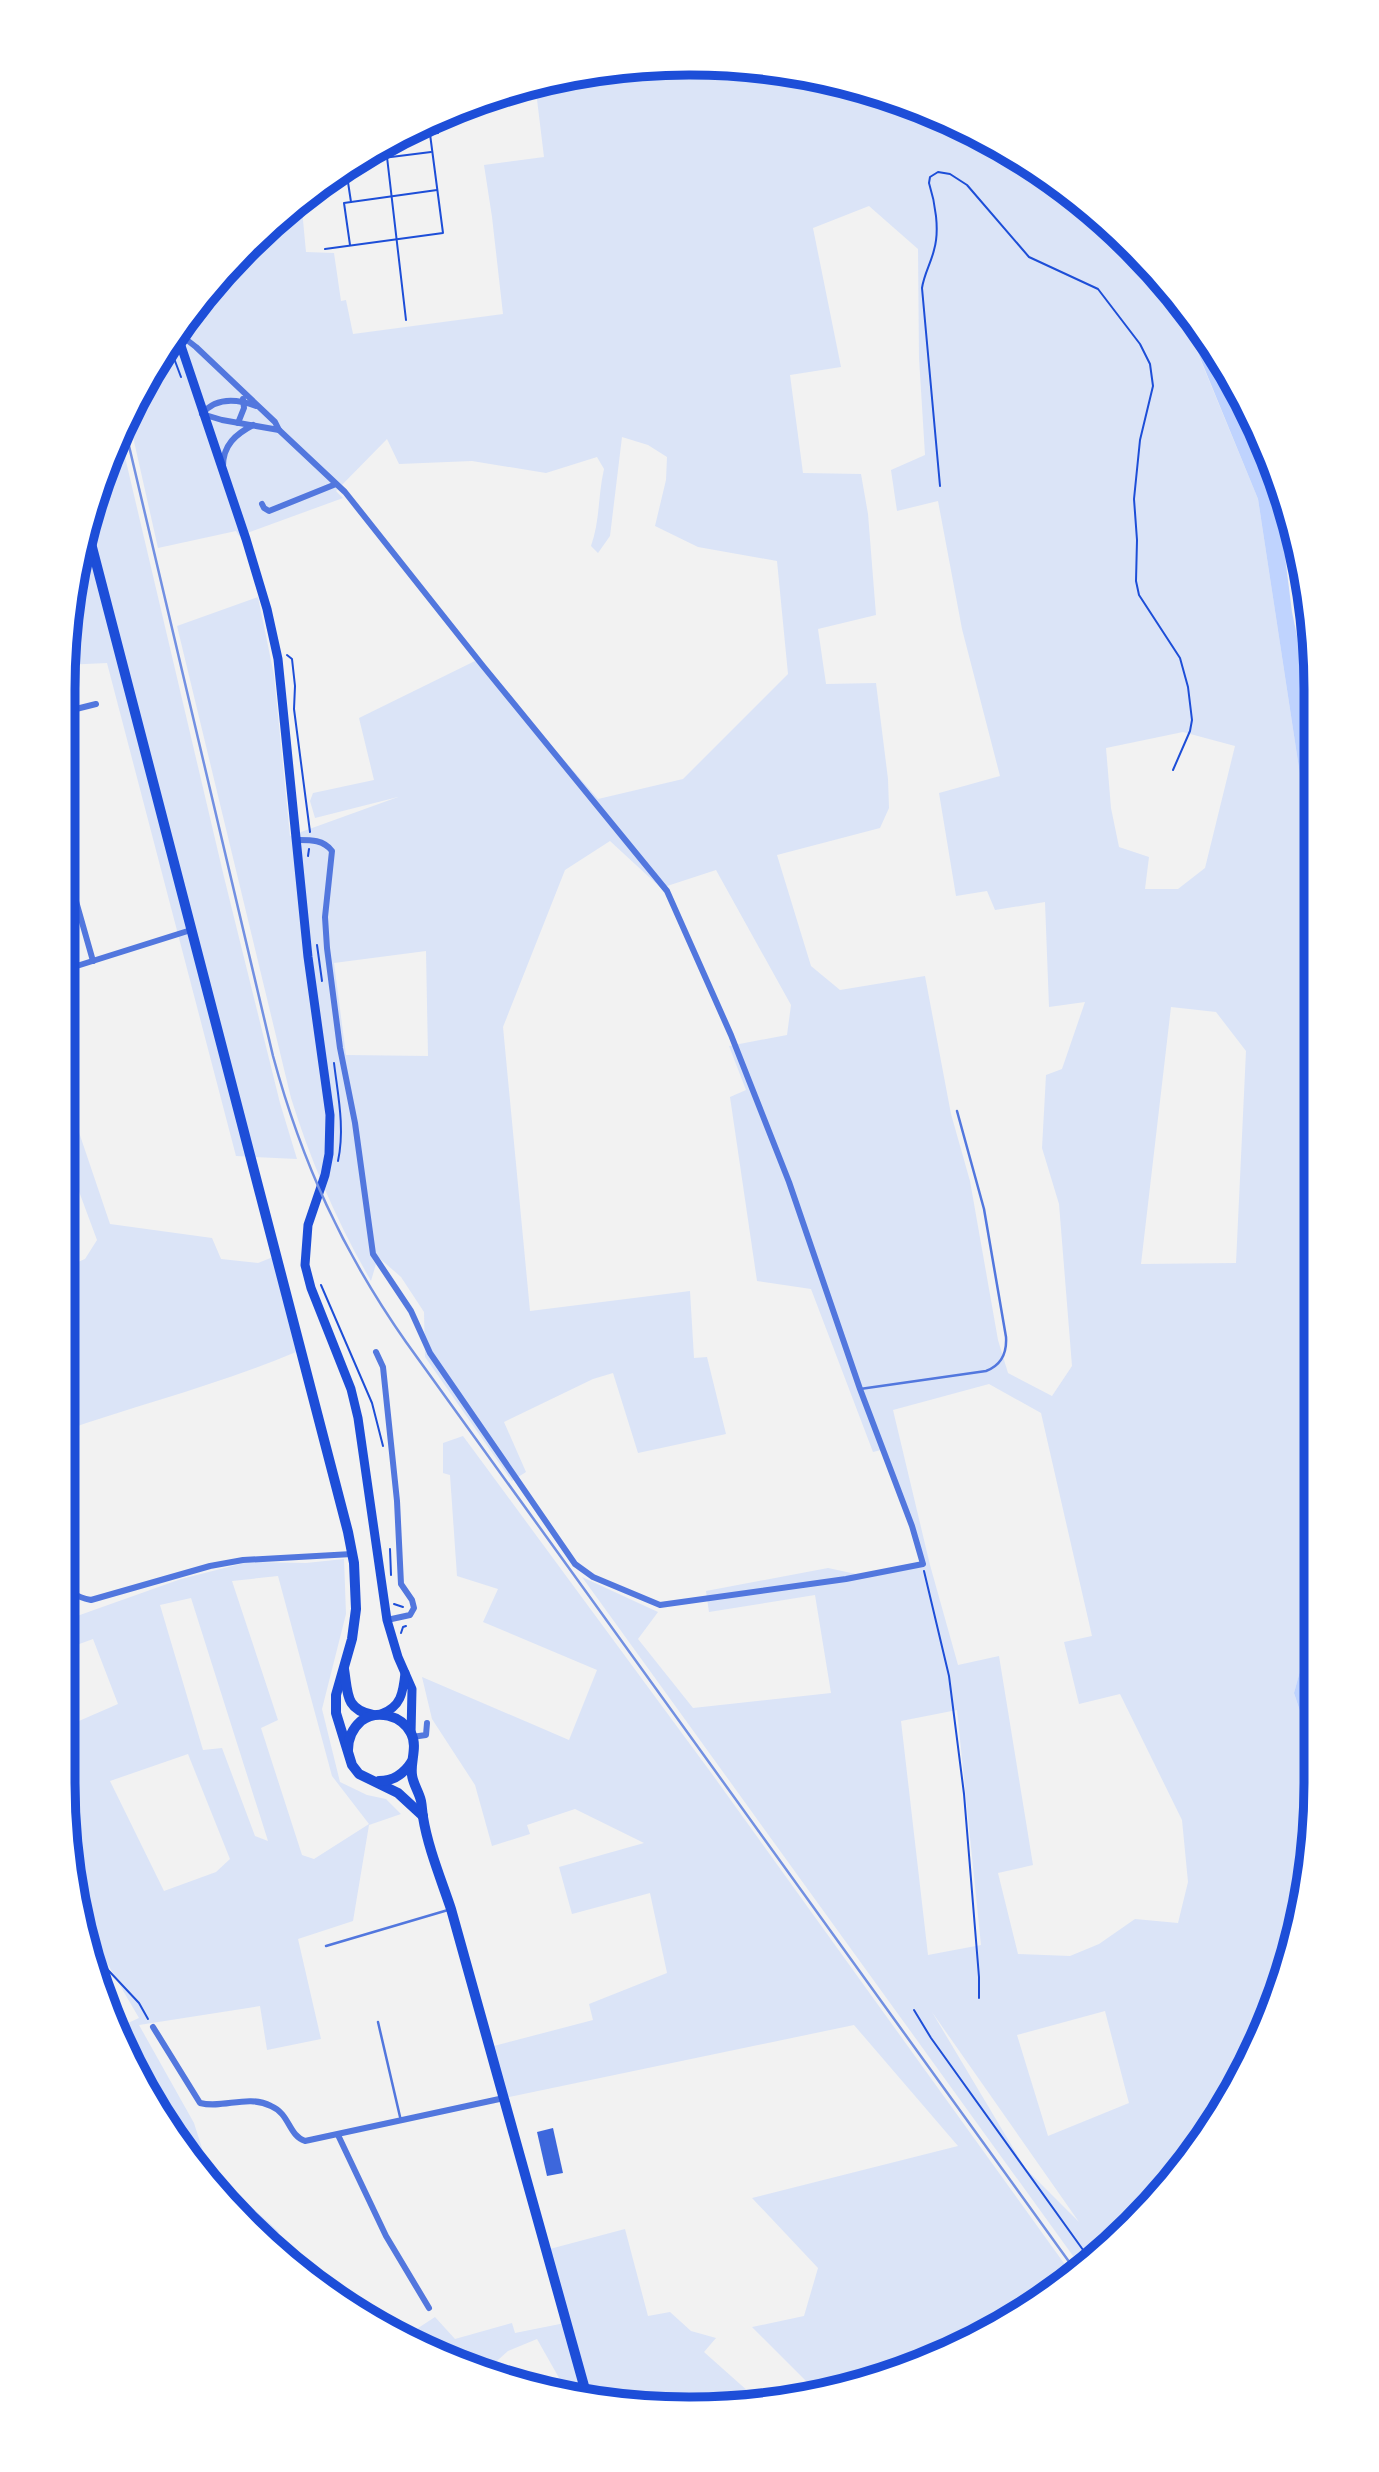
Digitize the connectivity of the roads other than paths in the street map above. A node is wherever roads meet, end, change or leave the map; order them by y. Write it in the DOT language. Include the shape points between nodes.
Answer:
graph roads {
  1 [pos="184,340"];
  2 [pos="181,346"];
  3 [pos="241,390"];
  4 [pos="244,402"];
  5 [pos="258,407"];
  6 [pos="202,414"];
  7 [pos="238,423"];
  8 [pos="253,425"];
  9 [pos="279,430"];
  10 [pos="223,471"];
  11 [pos="336,484"];
  12 [pos="262,504"];
  13 [pos="92,548"];
  14 [pos="96,704"];
  15 [pos="75,709"];
  16 [pos="295,840"];
  17 [pos="75,898"];
  18 [pos="191,930"];
  19 [pos="93,961"];
  20 [pos="75,967"];
  21 [pos="957,1111"];
  22 [pos="376,1352"];
  23 [pos="860,1389"];
  24 [pos="352,1554"];
  25 [pos="75,1596"];
  26 [pos="387,1620"];
  27 [pos="344,1669"];
  28 [pos="405,1673"];
  29 [pos="377,1715"];
  30 [pos="427,1723"];
  31 [pos="412,1735"];
  32 [pos="348,1754"];
  33 [pos="412,1761"];
  34 [pos="378,1781"];
  35 [pos="423,1816"];
  36 [pos="451,1909"];
  37 [pos="326,1946"];
  38 [pos="378,2022"];
  39 [pos="153,2027"];
  40 [pos="504,2098"];
  41 [pos="401,2121"];
  42 [pos="338,2135"];
  43 [pos="429,2308"];
  44 [pos="584,2387"];
  1 -- 3 [label="street"];
  2 -- 6 [label="main road"];
  3 -- 4 [label="street"];
  3 -- 5 [label="street"];
  4 -- 5 [label="street"];
  4 -- 6 [label="street" via="215,403"];
  4 -- 7 [label="street"];
  5 -- 9 [label="street"];
  6 -- 7 [label="street"];
  6 -- 10 [label="main road"];
  7 -- 8 [label="street"];
  8 -- 9 [label="street"];
  8 -- 10 [label="street" via="230,442"];
  9 -- 11 [label="street"];
  10 -- 16 [label="main road" via="278,659"];
  11 -- 12 [label="street" via="269,511"];
  11 -- 23 [label="street" via="667,891 784,1170"];
  13 -- 18 [label="main road"];
  14 -- 15 [label="street"];
  16 -- 23 [label="street" via="319,841 331,850 327,948 373,1254 411,1311 430,1353 575,1564 593,1577 660,1605 923,1564"];
  16 -- 26 [label="main road" via="331,1136 325,1174 311,1213 305,1251 307,1276 355,1406"];
  17 -- 19 [label="street"];
  18 -- 19 [label="street"];
  18 -- 24 [label="main road"];
  19 -- 20 [label="street"];
  21 -- 23 [label="lane" via="984,1209 1006,1337 1004,1354 996,1367 986,1370"];
  22 -- 26 [label="street" via="383,1367 401,1584 414,1608 410,1615"];
  24 -- 25 [label="street" via="243,1560 102,1598"];
  24 -- 27 [label="main road" via="356,1609"];
  26 -- 28 [label="main road"];
  27 -- 29 [label="main road" via="353,1706 364,1714"];
  27 -- 32 [label="main road" via="336,1713"];
  28 -- 29 [label="main road" via="398,1704"];
  28 -- 31 [label="main road" via="412,1689"];
  29 -- 31 [label="main road" via="394,1717"];
  29 -- 32 [label="main road" via="353,1729"];
  30 -- 31 [label="street" via="426,1735"];
  31 -- 33 [label="main road"];
  32 -- 34 [label="main road" via="359,1774"];
  33 -- 34 [label="main road" via="399,1776"];
  33 -- 35 [label="main road"];
  34 -- 35 [label="main road"];
  35 -- 36 [label="main road"];
  36 -- 37 [label="lane"];
  36 -- 40 [label="main road"];
  38 -- 41 [label="lane"];
  39 -- 42 [label="street" via="200,2103 260,2101 281,2112 300,2139"];
  40 -- 41 [label="street"];
  40 -- 44 [label="main road"];
  41 -- 42 [label="street"];
  42 -- 43 [label="street" via="386,2236"];
}
